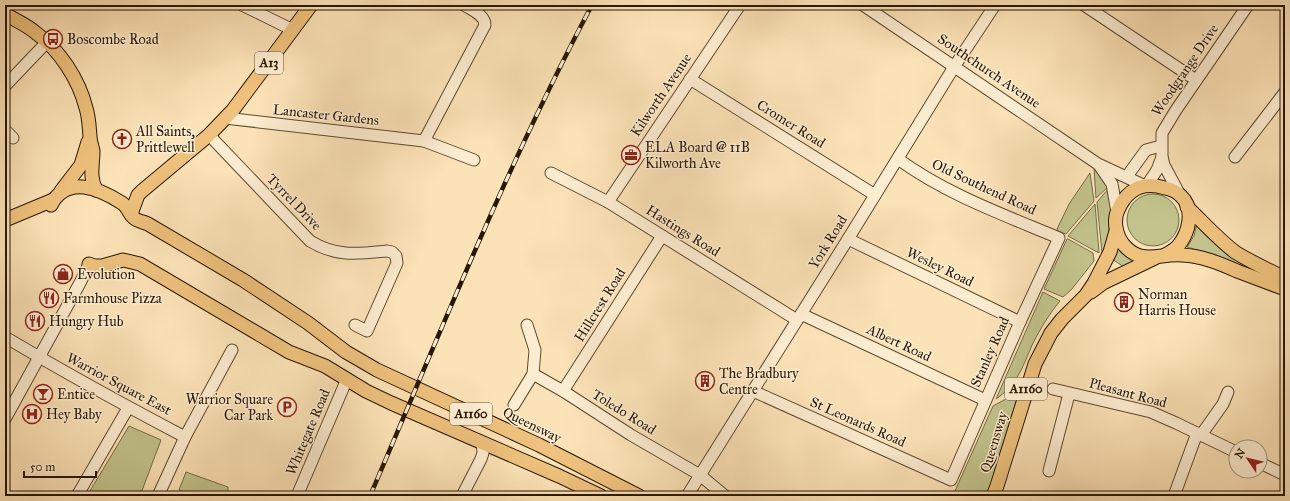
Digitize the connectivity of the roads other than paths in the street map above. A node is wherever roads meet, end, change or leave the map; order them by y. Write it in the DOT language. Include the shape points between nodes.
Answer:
graph roads {
  1 [pos="242,5"];
  2 [pos="311,5"];
  3 [pos="464,5"];
  4 [pos="740,5"];
  5 [pos="863,5"];
  6 [pos="995,5"];
  7 [pos="1084,5"];
  8 [pos="1248,5"];
  9 [pos="5,14"];
  10 [pos="293,30"];
  11 [pos="47,42"];
  12 [pos="954,67"];
  13 [pos="690,79"];
  14 [pos="1196,80"];
  15 [pos="5,86"];
  16 [pos="1285,92"];
  17 [pos="225,118"];
  18 [pos="209,135"];
  19 [pos="90,137"];
  20 [pos="424,141"];
  21 [pos="1161,151"];
  22 [pos="1235,158"];
  23 [pos="898,159"];
  24 [pos="474,160"];
  25 [pos="1098,164"];
  26 [pos="1130,172"];
  27 [pos="551,173"];
  28 [pos="1145,185"];
  29 [pos="96,190"];
  30 [pos="1180,195"];
  31 [pos="875,196"];
  32 [pos="54,200"];
  33 [pos="608,202"];
  34 [pos="1188,207"];
  35 [pos="1117,212"];
  36 [pos="133,216"];
  37 [pos="5,220"];
  38 [pos="1116,231"];
  39 [pos="662,236"];
  40 [pos="1059,238"];
  41 [pos="848,239"];
  42 [pos="1160,257"];
  43 [pos="89,264"];
  44 [pos="1285,278"];
  45 [pos="1285,289"];
  46 [pos="1086,295"];
  47 [pos="799,317"];
  48 [pos="1020,322"];
  49 [pos="527,324"];
  50 [pos="355,326"];
  51 [pos="5,337"];
  52 [pos="232,350"];
  53 [pos="39,357"];
  54 [pos="533,374"];
  55 [pos="347,379"];
  56 [pos="1053,389"];
  57 [pos="563,391"];
  58 [pos="753,391"];
  59 [pos="1228,392"];
  60 [pos="1069,394"];
  61 [pos="985,400"];
  62 [pos="514,405"];
  63 [pos="128,408"];
  64 [pos="5,419"];
  65 [pos="1199,434"];
  66 [pos="185,437"];
  67 [pos="482,442"];
  68 [pos="1228,448"];
  69 [pos="1268,467"];
  70 [pos="1049,471"];
  71 [pos="700,475"];
  72 [pos="1285,475"];
  73 [pos="951,480"];
  74 [pos="619,487"];
  75 [pos="77,496"];
  76 [pos="158,496"];
  77 [pos="297,496"];
  78 [pos="462,496"];
  79 [pos="600,496"];
  80 [pos="632,496"];
  81 [pos="640,496"];
  82 [pos="687,496"];
  83 [pos="725,496"];
  84 [pos="992,496"];
  85 [pos="1174,496"];
  1 -- 10 [label="street"];
  2 -- 10 [label="main road, A13"];
  3 -- 20 [label="street" via="483,17 485,25"];
  4 -- 13 [label="street, Kilworth Avenue"];
  5 -- 12 [label="street, Southchurch Avenue"];
  6 -- 12 [label="street, York Road"];
  7 -- 14 [label="street"];
  8 -- 14 [label="street, Woodgrange Drive"];
  9 -- 11 [label="main road" via="36,32"];
  10 -- 17 [label="main road, A13"];
  11 -- 15 [label="street"];
  11 -- 19 [label="main road" via="73,76 82,96"];
  12 -- 23 [label="street, York Road"];
  12 -- 25 [label="street, Southchurch Avenue"];
  13 -- 31 [label="street, Cromer Road"];
  13 -- 33 [label="street, Kilworth Avenue"];
  14 -- 21 [label="street, Woodgrange Drive" via="1164,129"];
  16 -- 22 [label="street"];
  17 -- 18 [label="main road, A13"];
  17 -- 20 [label="street, Lancaster Gardens"];
  18 -- 36 [label="main road, A13" via="138,195"];
  18 -- 50 [label="street, Tyrrel Drive" via="310,241 342,254 387,251 396,256 397,263 367,331"];
  19 -- 29 [label="main road" via="93,150 93,184"];
  19 -- 32 [label="main road" via="81,165"];
  20 -- 24 [label="street, Lancaster Gardens"];
  21 -- 26 [label="street" via="1146,150"];
  21 -- 28 [label="street, Woodgrange Drive" via="1154,175"];
  21 -- 30 [label="street" via="1164,165"];
  23 -- 31 [label="street, York Road"];
  23 -- 40 [label="street, Old Southend Road" via="931,181"];
  25 -- 28 [label="street, Southchurch Avenue"];
  25 -- 35 [label="street, Southchurch Avenue" via="1112,184"];
  27 -- 33 [label="street, Hastings Road"];
  28 -- 30 [label="main road, Southchurch Avenue" via="1158,185"];
  28 -- 35 [label="main road" via="1124,199"];
  29 -- 32 [label="main road" via="78,186 69,188"];
  29 -- 36 [label="main road" via="124,204"];
  30 -- 34 [label="main road"];
  31 -- 41 [label="street, York Road"];
  32 -- 37 [label="main road"];
  33 -- 39 [label="street, Hastings Road"];
  34 -- 42 [label="main road, A1160" via="1189,221 1185,235 1177,247"];
  34 -- 44 [label="main road" via="1235,251"];
  35 -- 38 [label="main road, Southchurch Avenue / A1160"];
  36 -- 74 [label="main road, Queensway / A1160" via="243,280 346,352 377,370 539,445"];
  38 -- 42 [label="main road, A1160" via="1124,245 1136,254"];
  38 -- 46 [label="main road, Queensway / A1160" via="1103,268"];
  39 -- 47 [label="street, Hastings Road"];
  39 -- 57 [label="street, Hillcrest Road"];
  40 -- 48 [label="street, Stanley Road"];
  41 -- 47 [label="street, York Road"];
  41 -- 48 [label="street, Wesley Road"];
  42 -- 45 [label="main road, A1160" via="1181,255 1207,259"];
  42 -- 46 [label="main road, Queensway / A1160" via="1103,284"];
  43 -- 53 [label="street"];
  43 -- 55 [label="main road, A1160" via="102,266 123,260 140,264 289,352 325,366"];
  46 -- 84 [label="main road, Queensway / A1160" via="1051,333 1035,364"];
  47 -- 58 [label="street, York Road"];
  47 -- 61 [label="street, Albert Road"];
  48 -- 61 [label="street, Stanley Road"];
  49 -- 54 [label="street" via="535,350"];
  51 -- 53 [label="street, Warrior Square East"];
  52 -- 66 [label="street"];
  53 -- 63 [label="street, Warrior Square East"];
  53 -- 64 [label="street"];
  54 -- 57 [label="street, Toledo Road"];
  54 -- 62 [label="street"];
  55 -- 67 [label="main road, A1160" via="366,391"];
  55 -- 77 [label="street, Whitegate Road"];
  56 -- 60 [label="street, Pleasant Road"];
  57 -- 71 [label="street, Toledo Road"];
  58 -- 71 [label="street, York Road"];
  58 -- 73 [label="street, St Leonards Road"];
  59 -- 65 [label="street" via="1223,404"];
  60 -- 65 [label="street, Pleasant Road" via="1151,412"];
  60 -- 70 [label="street"];
  61 -- 73 [label="street, Stanley Road"];
  63 -- 66 [label="street, Warrior Square East"];
  63 -- 75 [label="street"];
  65 -- 68 [label="street, Pleasant Road"];
  65 -- 85 [label="street"];
  66 -- 76 [label="street"];
  67 -- 78 [label="street" via="481,459"];
  67 -- 79 [label="main road, A1160"];
  69 -- 72 [label="street"];
  71 -- 82 [label="street, York Road"];
  71 -- 83 [label="street, Toledo Road"];
  74 -- 80 [label="street"];
  74 -- 81 [label="main road, Queensway / A1160"];
}
